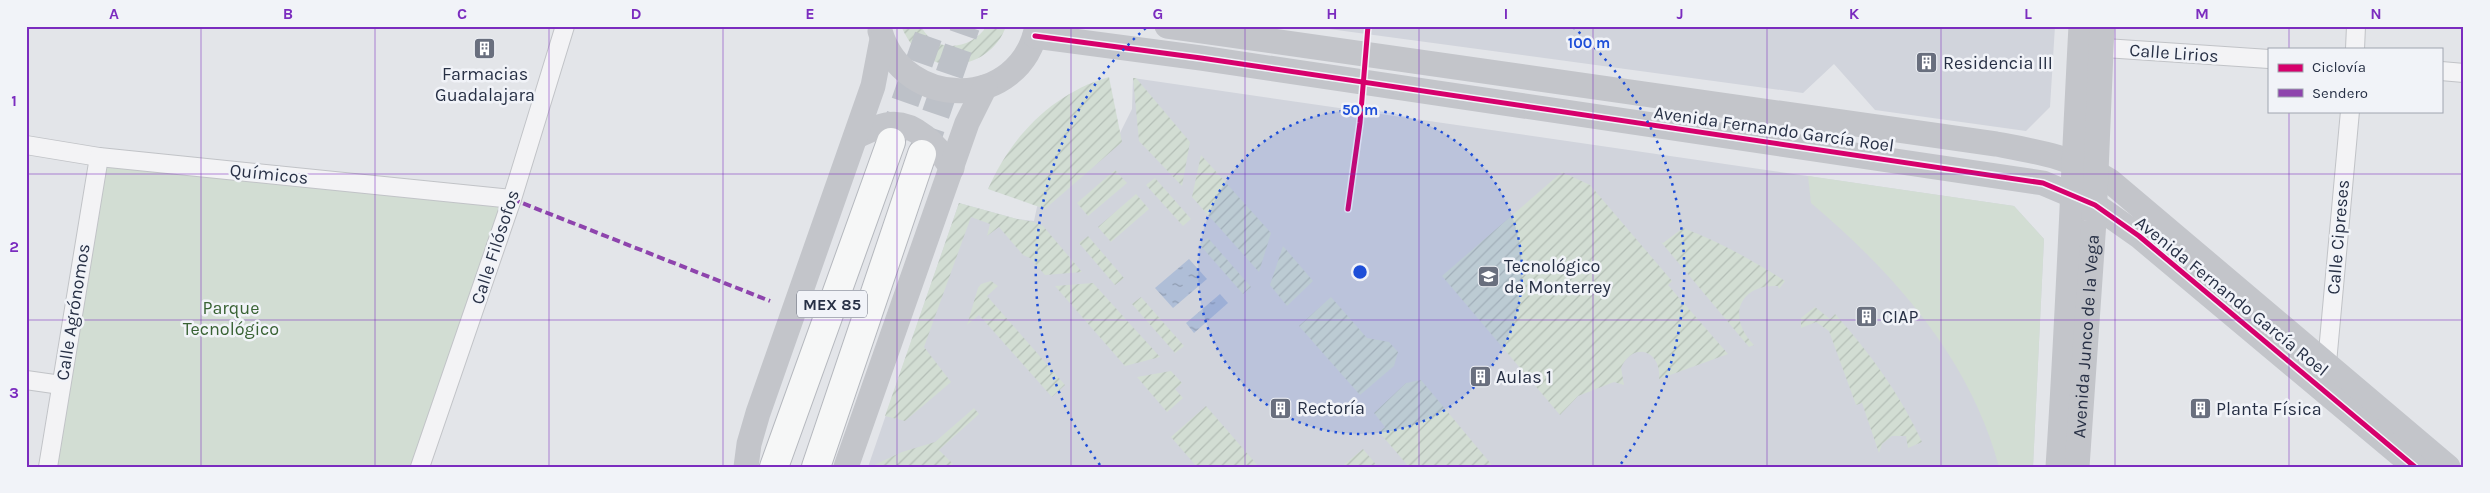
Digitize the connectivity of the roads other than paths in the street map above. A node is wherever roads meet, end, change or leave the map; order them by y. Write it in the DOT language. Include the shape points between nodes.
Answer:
graph roads {
  1 [pos="565,26"];
  2 [pos="1167,26"];
  3 [pos="2356,26"];
  4 [pos="1036,31"];
  5 [pos="880,33"];
  6 [pos="2091,37"];
  7 [pos="2355,48"];
  8 [pos="2268,59"];
  9 [pos="2442,71"];
  10 [pos="2464,73"];
  11 [pos="985,87"];
  12 [pos="2350,112"];
  13 [pos="856,136"];
  14 [pos="891,142"];
  15 [pos="26,145"];
  16 [pos="922,154"];
  17 [pos="99,156"];
  18 [pos="2084,166"];
  19 [pos="952,168"];
  20 [pos="2071,194"];
  21 [pos="512,199"];
  22 [pos="2095,205"];
  23 [pos="2327,363"];
  24 [pos="26,380"];
  25 [pos="62,386"];
  26 [pos="48,467"];
  27 [pos="420,467"];
  28 [pos="746,467"];
  29 [pos="774,467"];
  30 [pos="816,467"];
  31 [pos="846,467"];
  32 [pos="2058,467"];
  33 [pos="2077,467"];
  34 [pos="2415,467"];
  35 [pos="2448,467"];
  1 -- 21 [label="street, Calle Filósofos"];
  2 -- 18 [label="street, Avenida Fernando García Roel" via="1996,144 2054,155"];
  3 -- 7 [label="street"];
  4 -- 11 [label="street" via="1029,50 1011,72"];
  4 -- 20 [label="street, Avenida Fernando García Roel" via="1951,168 2044,183"];
  5 -- 11 [label="street" via="899,66 924,84 954,91"];
  5 -- 13 [label="street" via="874,86"];
  6 -- 8 [label="street, Calle Lirios"];
  6 -- 18 [label="street, Avenida Junco de la Vega"];
  9 -- 10 [label="street"];
  11 -- 19 [label="street"];
  12 -- 23 [label="street, Calle Cipreses"];
  13 -- 19 [label="street" via="887,125 910,128 932,143"];
  13 -- 28 [label="street" via="758,413"];
  14 -- 29 [label="highway, MEX 85"];
  15 -- 17 [label="street, Químicos"];
  16 -- 30 [label="highway, MEX 85"];
  17 -- 21 [label="street, Químicos"];
  17 -- 25 [label="street, Calle Agrónomos"];
  18 -- 20 [label="street, Avenida Junco de la Vega"];
  18 -- 22 [label="street, Avenida Junco de la Vega"];
  18 -- 23 [label="street, Avenida Fernando García Roel" via="2110,181"];
  19 -- 31 [label="street"];
  20 -- 22 [label="street, Avenida Fernando García Roel"];
  20 -- 32 [label="street, Avenida Junco de la Vega"];
  21 -- 27 [label="street, Calle Filósofos"];
  22 -- 33 [label="street, Avenida Junco de la Vega"];
  22 -- 34 [label="street, Avenida Fernando García Roel" via="2146,242"];
  23 -- 35 [label="street, Avenida Fernando García Roel"];
  24 -- 25 [label="street"];
  25 -- 26 [label="street, Calle Agrónomos"];
}
